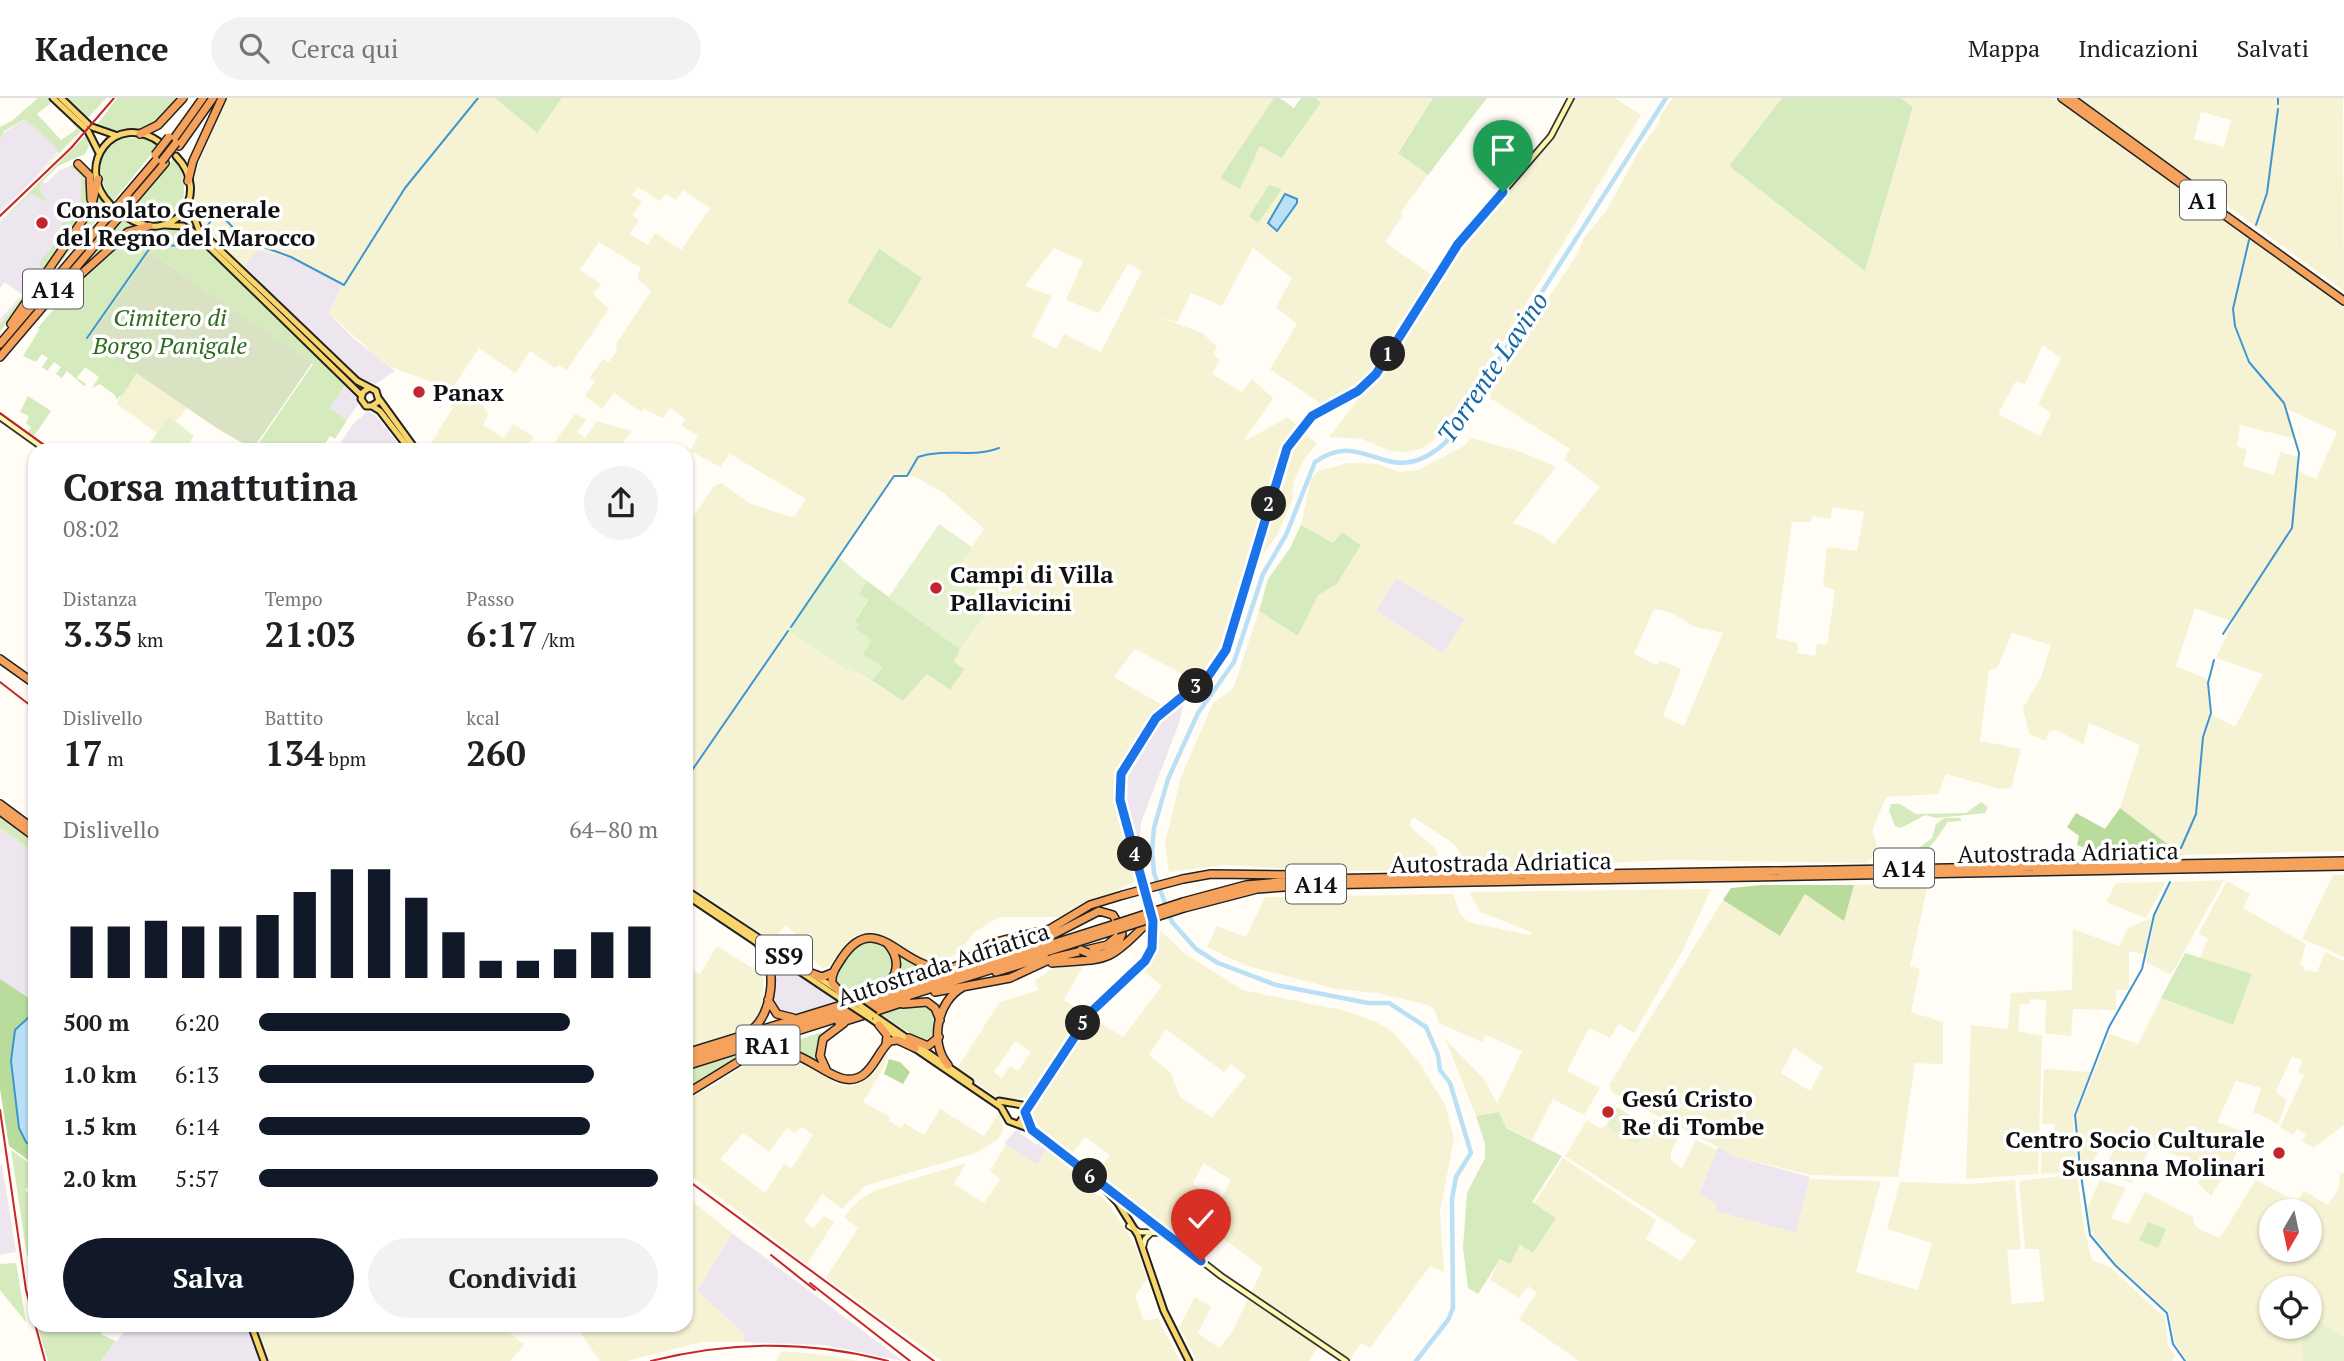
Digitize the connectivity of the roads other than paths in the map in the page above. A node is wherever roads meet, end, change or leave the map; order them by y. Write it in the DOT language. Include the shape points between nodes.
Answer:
graph roads {
  1 [pos="53,98"];
  2 [pos="61,98"];
  3 [pos="183,98"];
  4 [pos="202,98"];
  5 [pos="213,98"];
  6 [pos="222,98"];
  7 [pos="1571,98"];
  8 [pos="2062,98"];
  9 [pos="2071,98"];
  10 [pos="88,128"];
  11 [pos="140,134"];
  12 [pos="118,135"];
  13 [pos="174,141"];
  14 [pos="161,143"];
  15 [pos="99,152"];
  16 [pos="176,156"];
  17 [pos="160,159"];
  18 [pos="78,164"];
  19 [pos="98,179"];
  20 [pos="188,181"];
  21 [pos="188,201"];
  22 [pos="110,204"];
  23 [pos="125,216"];
  24 [pos="85,218"];
  25 [pos="164,225"];
  26 [pos="149,226"];
  27 [pos="2344,295"];
  28 [pos="2344,301"];
  29 [pos="10,324"];
  30 [pos="22,332"];
  31 [pos="0,337"];
  32 [pos="0,344"];
  33 [pos="0,350"];
  34 [pos="0,357"];
  35 [pos="369,388"];
  36 [pos="361,395"];
  37 [pos="379,399"];
  38 [pos="372,407"];
  39 [pos="0,417"];
  40 [pos="36,443"];
  41 [pos="405,443"];
  42 [pos="411,443"];
  43 [pos="0,658"];
  44 [pos="28,678"];
  45 [pos="0,804"];
  46 [pos="0,811"];
  47 [pos="28,825"];
  48 [pos="28,832"];
  49 [pos="2344,860"];
  50 [pos="2344,866"];
  51 [pos="1347,878"];
  52 [pos="693,895"];
  53 [pos="693,900"];
  54 [pos="1184,905"];
  55 [pos="1115,927"];
  56 [pos="1050,929"];
  57 [pos="887,943"];
  58 [pos="759,945"];
  59 [pos="993,962"];
  60 [pos="959,965"];
  61 [pos="1037,965"];
  62 [pos="792,967"];
  63 [pos="811,973"];
  64 [pos="832,973"];
  65 [pos="769,978"];
  66 [pos="944,983"];
  67 [pos="975,983"];
  68 [pos="840,992"];
  69 [pos="768,999"];
  70 [pos="855,999"];
  71 [pos="841,1004"];
  72 [pos="874,1015"];
  73 [pos="858,1017"];
  74 [pos="940,1020"];
  75 [pos="879,1025"];
  76 [pos="939,1037"];
  77 [pos="909,1038"];
  78 [pos="721,1043"];
  79 [pos="886,1045"];
  80 [pos="915,1048"];
  81 [pos="693,1051"];
  82 [pos="693,1058"];
  83 [pos="693,1064"];
  84 [pos="948,1065"];
  85 [pos="723,1072"];
  86 [pos="831,1074"];
  87 [pos="693,1090"];
  88 [pos="1034,1097"];
  89 [pos="1010,1104"];
  90 [pos="1019,1104"];
  91 [pos="1005,1113"];
  92 [pos="1025,1115"];
  93 [pos="1019,1123"];
  94 [pos="1032,1130"];
  95 [pos="1089,1175"];
  96 [pos="1097,1181"];
  97 [pos="1137,1210"];
  98 [pos="1128,1218"];
  99 [pos="1152,1222"];
  100 [pos="1129,1226"];
  101 [pos="1135,1231"];
  102 [pos="1151,1231"];
  103 [pos="1169,1235"];
  104 [pos="1143,1248"];
  105 [pos="1147,1264"];
  106 [pos="254,1332"];
  107 [pos="264,1361"];
  108 [pos="1189,1361"];
  109 [pos="1346,1361"];
  1 -- 10 [label="main road"];
  2 -- 10 [label="main road"];
  3 -- 11 [label="highway" via="159,125"];
  4 -- 13 [label="highway, A14"];
  5 -- 13 [label="highway"];
  6 -- 20 [label="highway"];
  7 -- 88 [label="main road" via="1551,136 1458,244 1376,374 1358,391 1312,416 1287,448 1226,650 1209,675 1156,718 1121,774 1120,800 1153,921 1152,948 1145,961 1091,1012"];
  8 -- 28 [label="highway, A1"];
  9 -- 27 [label="highway, A1"];
  10 -- 12 [label="main road"];
  10 -- 15 [label="main road"];
  11 -- 12 [label="main road"];
  11 -- 14 [label="main road"];
  12 -- 15 [label="main road" via="106,141"];
  13 -- 17 [label="highway, A14, bridge"];
  15 -- 19 [label="main road"];
  16 -- 20 [label="main road"];
  17 -- 29 [label="highway"];
  17 -- 30 [label="highway"];
  17 -- 32 [label="highway, A14"];
  17 -- 33 [label="highway, A14"];
  18 -- 24 [label="highway" via="92,181"];
  19 -- 22 [label="main road"];
  19 -- 24 [label="highway"];
  20 -- 21 [label="main road"];
  21 -- 25 [label="main road" via="179,219"];
  21 -- 35 [label="main road" via="200,230"];
  23 -- 26 [label="main road"];
  24 -- 29 [label="highway"];
  25 -- 26 [label="main road"];
  25 -- 36 [label="main road" via="183,226 195,233"];
  26 -- 30 [label="highway" via="125,235"];
  29 -- 31 [label="highway"];
  30 -- 34 [label="highway"];
  35 -- 36 [label="main road"];
  35 -- 37 [label="main road"];
  36 -- 38 [label="main road" via="362,403"];
  37 -- 38 [label="main road"];
  37 -- 42 [label="main road"];
  38 -- 41 [label="main road"];
  39 -- 40 [label="main road"];
  43 -- 44 [label="highway"];
  45 -- 47 [label="highway"];
  46 -- 48 [label="highway"];
  49 -- 51 [label="highway, Autostrada Adriatica / A14"];
  50 -- 54 [label="highway, Autostrada Adriatica / A14" via="1300,885"];
  51 -- 54 [label="highway, Autostrada Adriatica / A14" via="1260,883"];
  51 -- 56 [label="highway, bridge" via="1226,874 1183,879 1090,905"];
  52 -- 63 [label="main road, SS9"];
  53 -- 58 [label="main road, SS9"];
  54 -- 55 [label="highway, Autostrada Adriatica / A14, bridge"];
  54 -- 61 [label="highway, bridge" via="1143,927 1108,957"];
  55 -- 59 [label="highway, Autostrada Adriatica / A14"];
  55 -- 66 [label="highway, Autostrada Adriatica / A14"];
  56 -- 60 [label="highway, RA1" via="999,941"];
  56 -- 66 [label="highway" via="1096,909 1113,911 1122,922 1120,941 1106,953 1068,950"];
  57 -- 60 [label="highway" via="930,968"];
  57 -- 64 [label="highway" via="872,937 856,942"];
  57 -- 70 [label="highway" via="897,962 893,979 880,991"];
  58 -- 62 [label="main road, SS9"];
  58 -- 65 [label="highway" via="769,958"];
  59 -- 61 [label="highway" via="1096,912 1106,911 1117,920 1119,932 1111,943"];
  59 -- 82 [label="highway, Autostrada Adriatica / A14"];
  60 -- 70 [label="highway, RA1"];
  61 -- 67 [label="highway, RA1" via="1010,978"];
  62 -- 65 [label="highway" via="775,965"];
  62 -- 71 [label="main road, SS9"];
  63 -- 64 [label="highway" via="822,977"];
  63 -- 68 [label="main road, SS9"];
  64 -- 68 [label="highway" via="832,983"];
  65 -- 69 [label="highway"];
  66 -- 83 [label="highway, Autostrada Adriatica / A14"];
  67 -- 72 [label="highway, RA1" via="941,989"];
  67 -- 74 [label="highway" via="949,997"];
  68 -- 70 [label="main road, SS9"];
  69 -- 71 [label="highway" via="774,1011 788,1018"];
  69 -- 78 [label="highway" via="758,1025"];
  70 -- 71 [label="highway, RA1"];
  70 -- 72 [label="main road, SS9, bridge"];
  71 -- 72 [label="main road, SS9, bridge"];
  71 -- 78 [label="highway, RA1"];
  72 -- 73 [label="highway, RA1"];
  72 -- 74 [label="highway" via="921,1000 933,1006"];
  72 -- 75 [label="main road, SS9"];
  72 -- 77 [label="main road, SS9"];
  73 -- 85 [label="highway, RA1" via="769,1045"];
  73 -- 86 [label="highway" via="832,1029 823,1039 820,1056"];
  74 -- 76 [label="highway"];
  75 -- 79 [label="highway" via="887,1035"];
  75 -- 80 [label="main road, SS9"];
  76 -- 77 [label="highway" via="928,1046"];
  76 -- 84 [label="highway" via="940,1055"];
  77 -- 84 [label="main road, SS9"];
  78 -- 81 [label="highway, RA1"];
  79 -- 80 [label="highway" via="896,1039"];
  79 -- 86 [label="highway" via="863,1076 846,1080"];
  80 -- 91 [label="main road, SS9"];
  84 -- 89 [label="main road, SS9" via="1002,1104"];
  85 -- 86 [label="highway" via="757,1053 779,1049 796,1052"];
  85 -- 87 [label="highway, RA1"];
  88 -- 90 [label="main road"];
  88 -- 92 [label="main road"];
  89 -- 90 [label="main road, SS9"];
  89 -- 91 [label="main road"];
  90 -- 92 [label="main road, SS9"];
  91 -- 93 [label="main road, SS9" via="1009,1121"];
  92 -- 93 [label="main road"];
  92 -- 94 [label="main road, SS9"];
  93 -- 94 [label="main road, SS9"];
  94 -- 95 [label="main road, SS9"];
  95 -- 96 [label="main road, SS9"];
  95 -- 100 [label="main road, SS9"];
  96 -- 97 [label="main road"];
  96 -- 98 [label="main road, SS9"];
  97 -- 98 [label="main road"];
  97 -- 99 [label="main road"];
  98 -- 100 [label="main road"];
  98 -- 101 [label="main road, SS9"];
  99 -- 102 [label="main road"];
  99 -- 103 [label="main road"];
  100 -- 101 [label="main road"];
  100 -- 105 [label="main road, SS9"];
  101 -- 102 [label="main road"];
  101 -- 104 [label="main road, SS9"];
  102 -- 103 [label="main road"];
  102 -- 104 [label="main road"];
  103 -- 109 [label="main road"];
  104 -- 105 [label="main road, SS9"];
  105 -- 108 [label="main road, SS9"];
  106 -- 107 [label="main road"];
}
